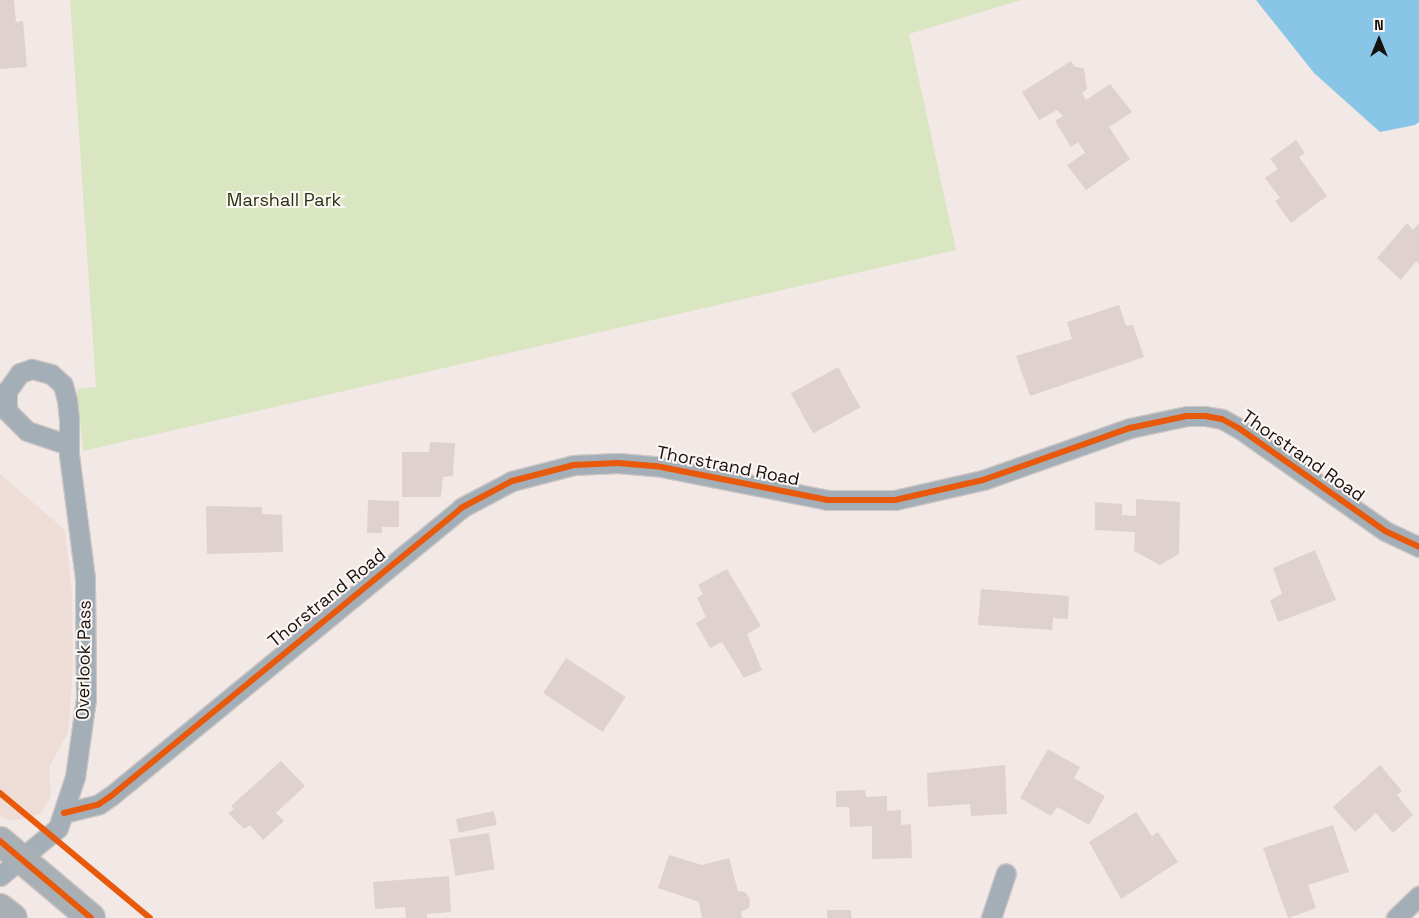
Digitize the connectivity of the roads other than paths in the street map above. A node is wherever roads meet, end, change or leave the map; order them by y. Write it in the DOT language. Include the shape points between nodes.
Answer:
graph roads {
  1 [pos="69,445"];
  2 [pos="1419,547"];
  3 [pos="64,813"];
  4 [pos="0,841"];
  5 [pos="23,859"];
  6 [pos="1006,873"];
  7 [pos="0,876"];
  8 [pos="1419,896"];
  9 [pos="0,908"];
  10 [pos="12,918"];
  11 [pos="91,918"];
  12 [pos="992,918"];
  13 [pos="1396,918"];
  1 -- 3 [label="street, Overlook Pass" via="88,645 80,743 75,777"];
  2 -- 3 [label="street, Thorstrand Road" via="1385,531 1240,428 1222,419 1205,416 1187,416 1130,428 982,480 895,500 827,500 656,466 618,463 574,466 512,481 461,508 111,796 99,804"];
  3 -- 5 [label="street, Overlook Pass" via="51,835"];
  4 -- 5 [label="main road"];
  5 -- 7 [label="street, Overlook Pass"];
  5 -- 11 [label="main road"];
  6 -- 12 [label="street"];
  8 -- 13 [label="street"];
  9 -- 10 [label="main road"];
}
